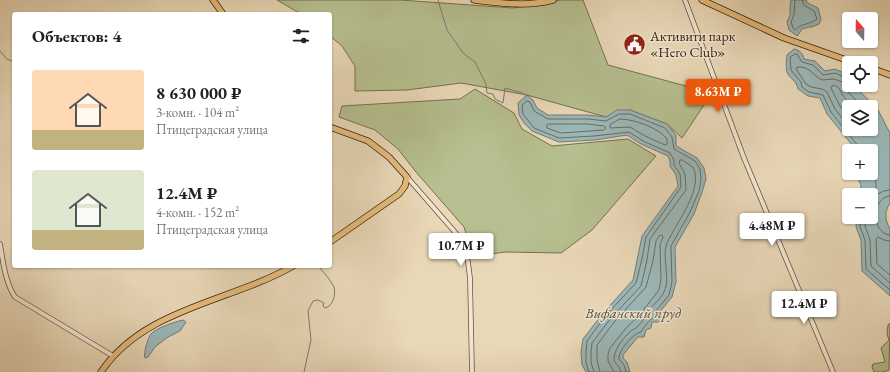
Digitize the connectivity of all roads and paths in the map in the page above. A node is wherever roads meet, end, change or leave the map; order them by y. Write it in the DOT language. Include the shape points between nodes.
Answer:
graph roads {
  1 [pos="214,0"];
  2 [pos="474,0"];
  3 [pos="553,0"];
  4 [pos="685,0"];
  5 [pos="702,0"];
  6 [pos="222,12"];
  7 [pos="842,59"];
  8 [pos="878,71"];
  9 [pos="890,75"];
  10 [pos="332,128"];
  11 [pos="407,177"];
  12 [pos="332,241"];
  13 [pos="0,244"];
  14 [pos="288,268"];
  15 [pos="113,356"];
  16 [pos="101,372"];
  17 [pos="472,372"];
  18 [pos="833,372"];
  1 -- 6 [label="main road"];
  2 -- 3 [label="main road" via="532,4"];
  4 -- 18 [label="street" via="744,158"];
  5 -- 7 [label="main road" via="784,38"];
  8 -- 9 [label="main road"];
  10 -- 11 [label="main road" via="368,141 389,157"];
  11 -- 12 [label="main road" via="405,186 399,194"];
  11 -- 17 [label="street" via="461,239 470,278"];
  13 -- 15 [label="street" via="8,281 16,296"];
  14 -- 15 [label="main road" via="262,282 183,311 154,325"];
  15 -- 16 [label="main road"];
}
